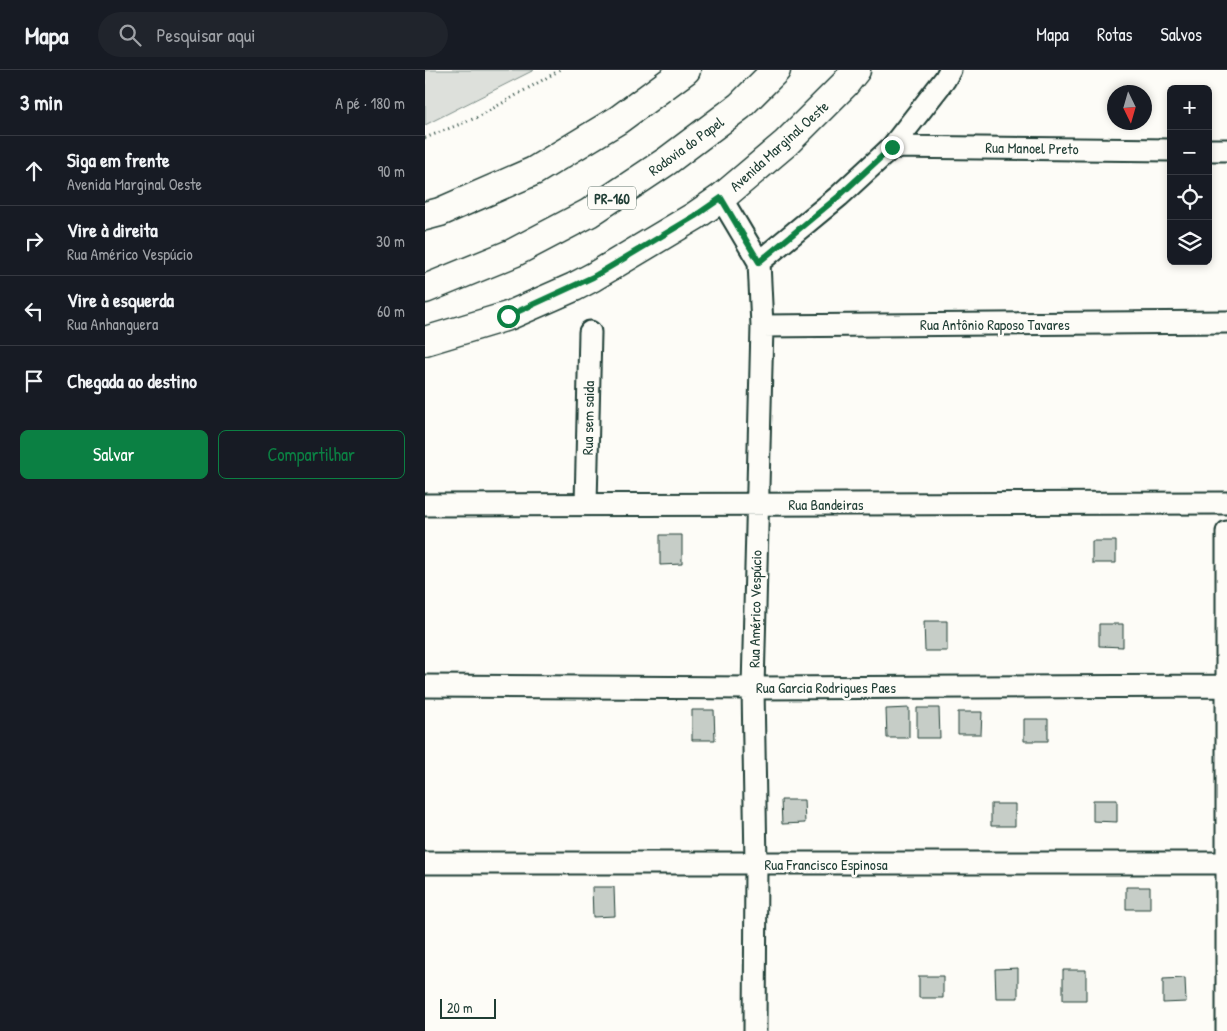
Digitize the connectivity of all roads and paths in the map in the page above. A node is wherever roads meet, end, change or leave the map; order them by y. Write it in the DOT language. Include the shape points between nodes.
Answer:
graph roads {
  1 [pos="560,70"];
  2 [pos="686,70"];
  3 [pos="776,70"];
  4 [pos="856,70"];
  5 [pos="950,70"];
  6 [pos="425,138"];
  7 [pos="892,147"];
  8 [pos="1167,150"];
  9 [pos="1212,150"];
  10 [pos="1227,150"];
  11 [pos="721,198"];
  12 [pos="425,216"];
  13 [pos="759,262"];
  14 [pos="425,289"];
  15 [pos="1227,322"];
  16 [pos="762,326"];
  17 [pos="590,332"];
  18 [pos="425,341"];
  19 [pos="1227,503"];
  20 [pos="586,504"];
  21 [pos="425,505"];
  22 [pos="758,505"];
  23 [pos="1227,532"];
  24 [pos="425,686"];
  25 [pos="1227,686"];
  26 [pos="753,688"];
  27 [pos="425,863"];
  28 [pos="1227,863"];
  29 [pos="756,864"];
  30 [pos="755,1031"];
  31 [pos="1227,1031"];
  1 -- 6 [label="path" via="478,117"];
  2 -- 12 [label="main road" via="618,120 534,171"];
  3 -- 14 [label="main road, Rodovia do Papel / PR-160" via="740,106 667,161 589,213 513,253"];
  4 -- 11 [label="main road, Avenida Marginal Oeste" via="786,143"];
  5 -- 7 [label="street"];
  7 -- 8 [label="street, Rua Manoel Preto"];
  7 -- 13 [label="street"];
  9 -- 10 [label="street"];
  11 -- 13 [label="street, Rua Américo Vespúcio"];
  11 -- 18 [label="main road, Avenida Marginal Oeste" via="573,287 508,316"];
  13 -- 16 [label="street, Rua Américo Vespúcio"];
  15 -- 16 [label="street, Rua Antônio Raposo Tavares"];
  16 -- 22 [label="street, Rua Américo Vespúcio"];
  17 -- 20 [label="street, Rua sem saida"];
  19 -- 22 [label="street, Rua Bandeiras"];
  20 -- 21 [label="street, Rua Bandeiras"];
  20 -- 22 [label="street, Rua Bandeiras"];
  22 -- 26 [label="street, Rua Américo Vespúcio"];
  23 -- 25 [label="street"];
  24 -- 26 [label="street, Rua Garcia Rodrigues Paes"];
  25 -- 26 [label="street, Rua Garcia Rodrigues Paes"];
  25 -- 28 [label="street"];
  26 -- 29 [label="street, Rua Américo Vespúcio"];
  27 -- 29 [label="street, Rua Francisco Espinosa"];
  28 -- 29 [label="street, Rua Francisco Espinosa"];
  28 -- 31 [label="street"];
  29 -- 30 [label="street, Rua Américo Vespúcio"];
}
